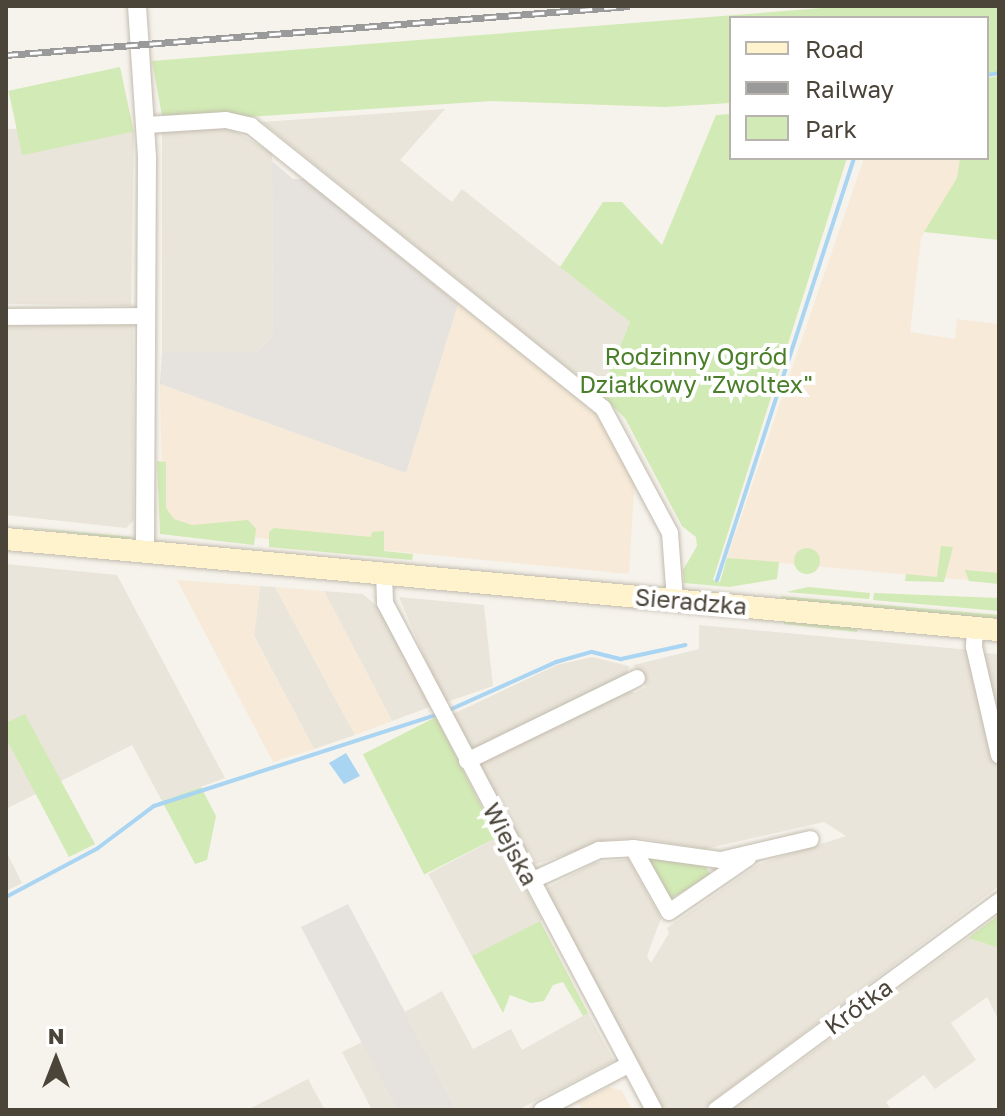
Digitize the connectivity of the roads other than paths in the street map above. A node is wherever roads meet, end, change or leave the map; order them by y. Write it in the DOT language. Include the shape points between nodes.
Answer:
graph roads {
  1 [pos="137,6"];
  2 [pos="147,125"];
  3 [pos="146,316"];
  4 [pos="6,317"];
  5 [pos="6,539"];
  6 [pos="145,551"];
  7 [pos="384,573"];
  8 [pos="675,600"];
  9 [pos="975,627"];
  10 [pos="999,630"];
  11 [pos="637,678"];
  12 [pos="999,755"];
  13 [pos="467,761"];
  14 [pos="811,839"];
  15 [pos="633,848"];
  16 [pos="749,857"];
  17 [pos="531,881"];
  18 [pos="999,901"];
  19 [pos="628,1065"];
  20 [pos="542,1110"];
  21 [pos="654,1110"];
  22 [pos="716,1110"];
  1 -- 2 [label="street"];
  2 -- 3 [label="street"];
  2 -- 8 [label="street" via="226,120 251,126 603,408 672,536"];
  3 -- 4 [label="street"];
  3 -- 6 [label="street"];
  5 -- 6 [label="main road, Sieradzka"];
  6 -- 7 [label="main road, Sieradzka"];
  7 -- 8 [label="main road, Sieradzka"];
  7 -- 13 [label="street, Wiejska" via="385,603"];
  8 -- 9 [label="main road, Sieradzka"];
  9 -- 10 [label="main road, Sieradzka"];
  9 -- 12 [label="street" via="974,647"];
  11 -- 13 [label="street"];
  13 -- 17 [label="street, Wiejska"];
  14 -- 16 [label="street"];
  15 -- 16 [label="street" via="692,860"];
  15 -- 16 [label="street" via="669,912"];
  15 -- 17 [label="street" via="583,854"];
  17 -- 19 [label="street, Wiejska"];
  18 -- 22 [label="street, Krótka"];
  19 -- 20 [label="street"];
  19 -- 21 [label="street, Wiejska"];
}
